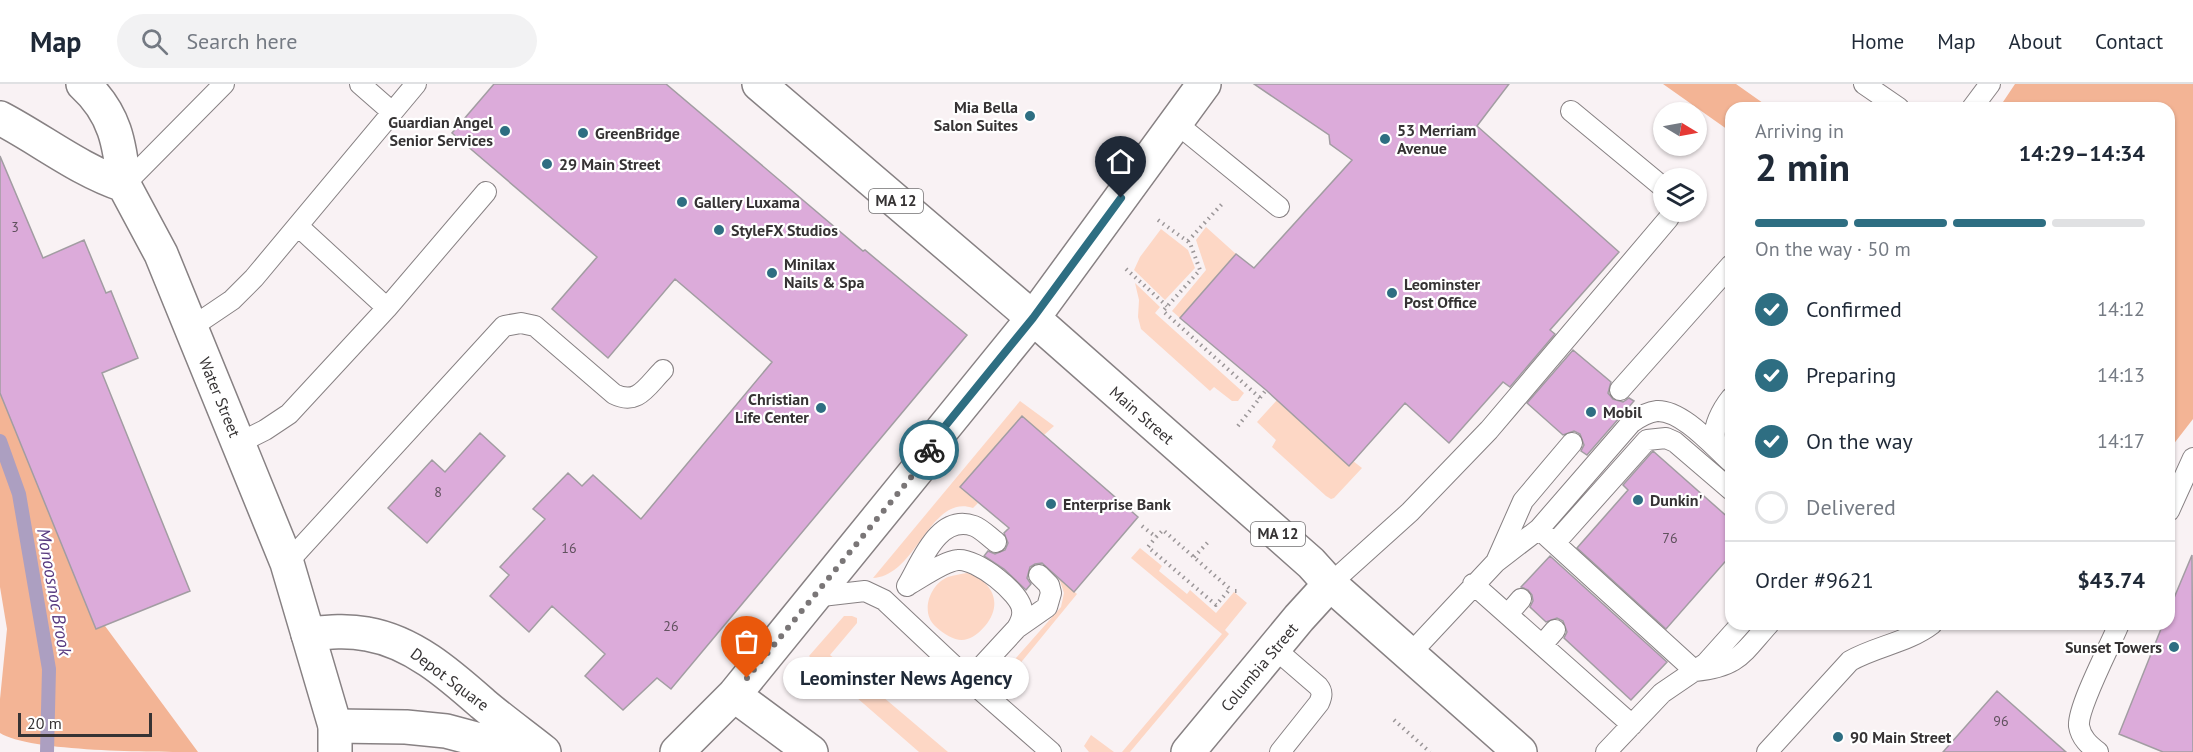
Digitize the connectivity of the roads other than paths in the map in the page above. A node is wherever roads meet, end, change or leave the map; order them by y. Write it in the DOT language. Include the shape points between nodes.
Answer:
graph roads {
  1 [pos="83,84"];
  2 [pos="224,84"];
  3 [pos="360,84"];
  4 [pos="416,84"];
  5 [pos="759,84"];
  6 [pos="1204,84"];
  7 [pos="1864,84"];
  8 [pos="1990,84"];
  9 [pos="1890,102"];
  10 [pos="1976,102"];
  11 [pos="1570,111"];
  12 [pos="392,112"];
  13 [pos="0,118"];
  14 [pos="1176,123"];
  15 [pos="1653,179"];
  16 [pos="123,185"];
  17 [pos="486,192"];
  18 [pos="1279,207"];
  19 [pos="1665,222"];
  20 [pos="298,226"];
  21 [pos="1725,272"];
  22 [pos="387,308"];
  23 [pos="1033,318"];
  24 [pos="192,327"];
  25 [pos="663,370"];
  26 [pos="1620,390"];
  27 [pos="1725,405"];
  28 [pos="238,443"];
  29 [pos="1572,443"];
  30 [pos="1725,455"];
  31 [pos="1725,457"];
  32 [pos="2193,458"];
  33 [pos="1725,485"];
  34 [pos="2175,498"];
  35 [pos="1539,529"];
  36 [pos="996,542"];
  37 [pos="1558,552"];
  38 [pos="1496,562"];
  39 [pos="287,563"];
  40 [pos="1039,576"];
  41 [pos="1330,584"];
  42 [pos="1473,584"];
  43 [pos="908,585"];
  44 [pos="813,597"];
  45 [pos="1521,599"];
  46 [pos="891,608"];
  47 [pos="1508,614"];
  48 [pos="1017,628"];
  49 [pos="1555,630"];
  50 [pos="1736,630"];
  51 [pos="1764,630"];
  52 [pos="1924,630"];
  53 [pos="2116,630"];
  54 [pos="308,634"];
  55 [pos="1542,645"];
  56 [pos="1274,648"];
  57 [pos="1410,654"];
  58 [pos="1695,670"];
  59 [pos="969,680"];
  60 [pos="734,695"];
  61 [pos="1632,725"];
  62 [pos="335,739"];
  63 [pos="525,752"];
  64 [pos="544,752"];
  65 [pos="677,752"];
  66 [pos="811,752"];
  67 [pos="1051,752"];
  68 [pos="1188,752"];
  69 [pos="1280,752"];
  70 [pos="1520,752"];
  71 [pos="1606,752"];
  72 [pos="1767,752"];
  73 [pos="2098,752"];
  1 -- 16 [label="main road" via="102,103 112,122"];
  2 -- 16 [label="lane"];
  3 -- 12 [label="lane"];
  4 -- 12 [label="lane"];
  5 -- 23 [label="main road, Main Street / MA 12"];
  6 -- 14 [label="main road"];
  7 -- 9 [label="lane"];
  8 -- 10 [label="lane"];
  11 -- 15 [label="lane"];
  12 -- 20 [label="lane"];
  13 -- 16 [label="main road" via="79,166"];
  14 -- 18 [label="lane"];
  14 -- 23 [label="main road"];
  16 -- 24 [label="main road, Water Street" via="161,254"];
  17 -- 22 [label="lane"];
  19 -- 41 [label="lane" via="1489,430 1410,512"];
  20 -- 22 [label="lane"];
  20 -- 24 [label="lane" via="232,300"];
  21 -- 26 [label="lane"];
  22 -- 28 [label="lane" via="289,414"];
  23 -- 41 [label="main road, Main Street / MA 12"];
  23 -- 44 [label="main road" via="942,430 917,470"];
  24 -- 28 [label="main road, Water Street"];
  25 -- 39 [label="lane" via="635,398 624,399 535,326 504,326"];
  27 -- 30 [label="lane" via="1715,440"];
  28 -- 39 [label="main road, Water Street"];
  29 -- 38 [label="lane" via="1523,501"];
  31 -- 35 [label="lane" via="1685,421 1659,411 1644,414 1631,423"];
  32 -- 34 [label="lane"];
  33 -- 37 [label="lane" via="1675,442 1666,438 1647,440"];
  35 -- 37 [label="lane"];
  35 -- 38 [label="lane"];
  36 -- 43 [label="lane" via="973,525 951,526 931,544"];
  37 -- 58 [label="lane" via="1664,650"];
  38 -- 42 [label="lane"];
  39 -- 54 [label="main road, Water Street"];
  40 -- 48 [label="lane" via="1049,585 1047,607"];
  41 -- 56 [label="main road, Columbia Street"];
  41 -- 57 [label="main road, Main Street / MA 12"];
  42 -- 47 [label="lane"];
  42 -- 57 [label="lane"];
  43 -- 46 [label="lane"];
  43 -- 48 [label="lane" via="949,562 975,563 1020,603 1023,611"];
  44 -- 46 [label="lane" via="865,591"];
  44 -- 60 [label="main road"];
  45 -- 47 [label="lane"];
  46 -- 59 [label="lane"];
  47 -- 55 [label="lane"];
  48 -- 59 [label="lane"];
  49 -- 55 [label="lane"];
  50 -- 58 [label="lane" via="1718,652"];
  51 -- 58 [label="lane" via="1728,665"];
  52 -- 72 [label="lane" via="1850,661"];
  53 -- 73 [label="lane" via="2080,714 2081,733"];
  54 -- 62 [label="main road, Water Street"];
  54 -- 64 [label="main road, Depot Square" via="368,634 413,650"];
  55 -- 61 [label="lane" via="1585,670 1618,700"];
  56 -- 68 [label="main road, Columbia Street"];
  56 -- 69 [label="lane" via="1322,690 1319,703"];
  57 -- 70 [label="main road, Main Street / MA 12"];
  58 -- 61 [label="lane" via="1662,693"];
  59 -- 67 [label="lane"];
  60 -- 65 [label="main road"];
  60 -- 66 [label="main road"];
  61 -- 71 [label="lane"];
  62 -- 63 [label="main road" via="406,727 446,731"];
}
